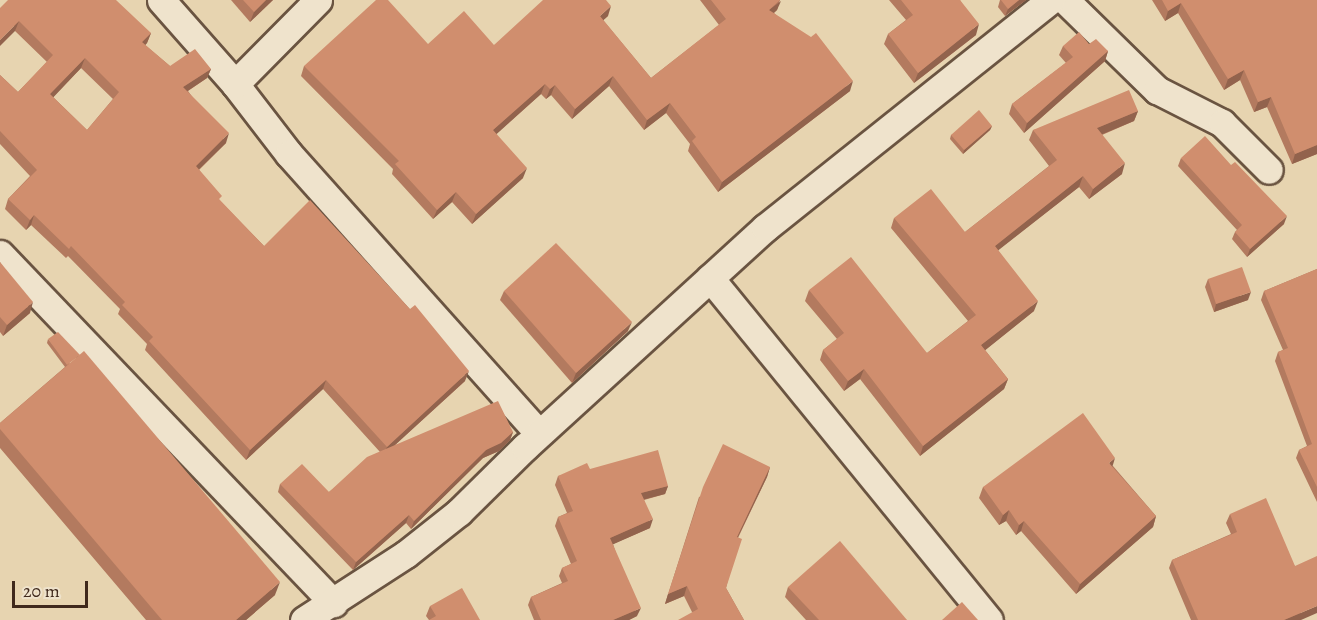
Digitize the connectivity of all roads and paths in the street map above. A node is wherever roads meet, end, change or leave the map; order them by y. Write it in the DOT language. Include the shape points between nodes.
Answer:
graph roads {
  1 [pos="161,0"];
  2 [pos="318,0"];
  3 [pos="1048,2"];
  4 [pos="235,84"];
  5 [pos="1269,170"];
  6 [pos="0,254"];
  7 [pos="710,278"];
  8 [pos="539,434"];
  9 [pos="333,603"];
  10 [pos="304,620"];
  11 [pos="989,620"];
  1 -- 4 [label="street"];
  2 -- 4 [label="street"];
  3 -- 5 [label="street" via="1157,90 1222,123"];
  3 -- 7 [label="street" via="765,228"];
  4 -- 8 [label="street" via="289,154"];
  6 -- 9 [label="street"];
  7 -- 8 [label="street"];
  7 -- 11 [label="street"];
  8 -- 9 [label="street" via="459,512"];
  9 -- 10 [label="street"];
}
